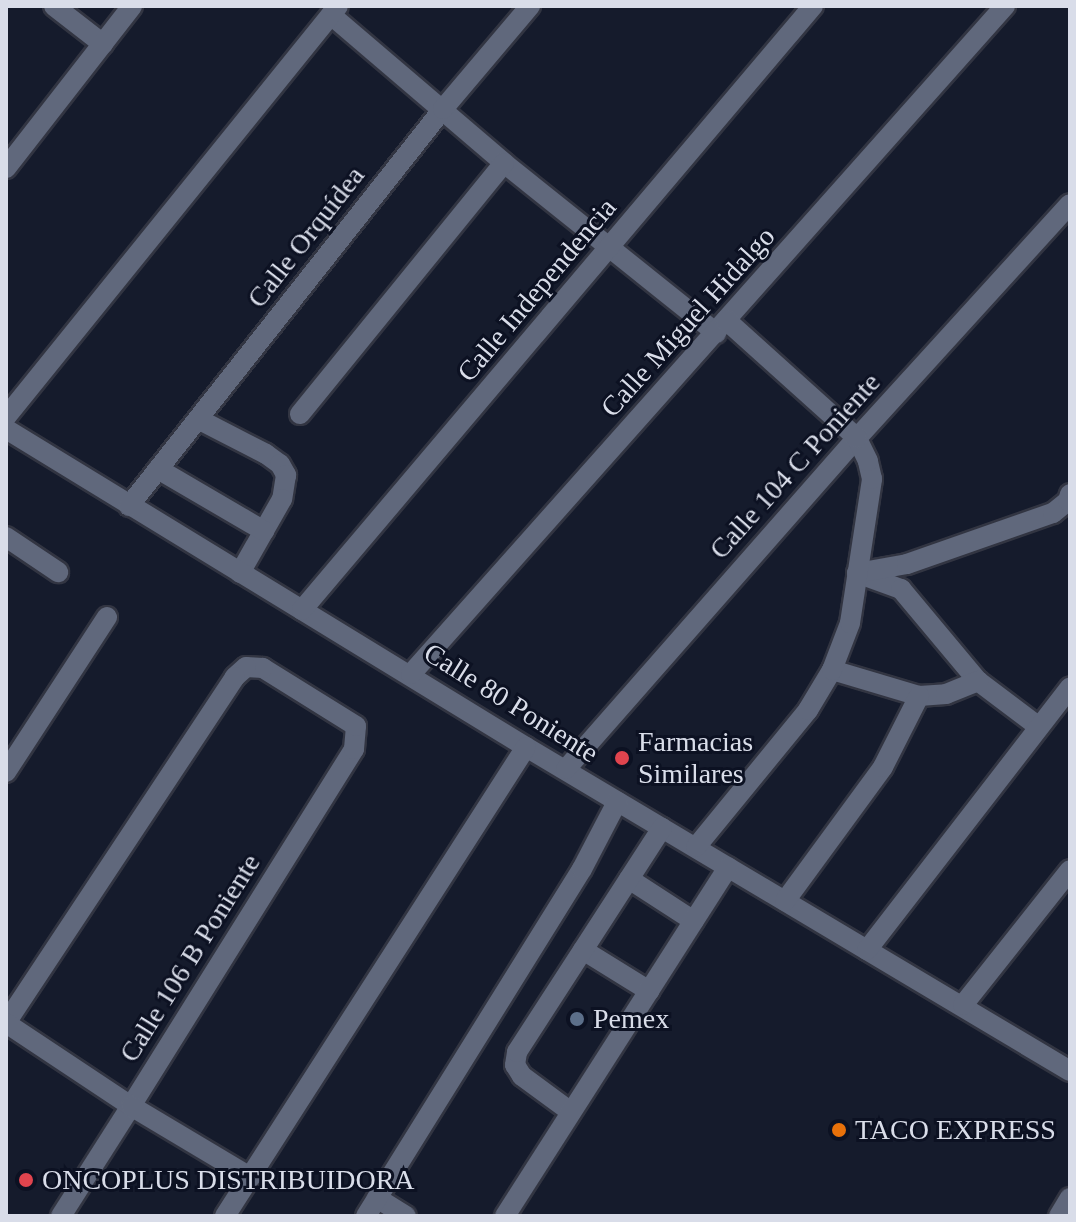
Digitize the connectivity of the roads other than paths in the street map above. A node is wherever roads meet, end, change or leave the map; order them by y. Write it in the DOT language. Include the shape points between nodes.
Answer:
graph roads {
  1 [pos="54,6"];
  2 [pos="132,6"];
  3 [pos="530,6"];
  4 [pos="813,6"];
  5 [pos="1005,6"];
  6 [pos="335,10"];
  7 [pos="103,44"];
  8 [pos="443,109"];
  9 [pos="10,156"];
  10 [pos="504,163"];
  11 [pos="1070,204"];
  12 [pos="611,247"];
  13 [pos="721,326"];
  14 [pos="300,414"];
  15 [pos="6,417"];
  16 [pos="198,419"];
  17 [pos="6,429"];
  18 [pos="857,438"];
  19 [pos="158,469"];
  20 [pos="1070,494"];
  21 [pos="129,506"];
  22 [pos="264,531"];
  23 [pos="6,537"];
  24 [pos="58,572"];
  25 [pos="240,573"];
  26 [pos="857,573"];
  27 [pos="302,610"];
  28 [pos="107,617"];
  29 [pos="832,670"];
  30 [pos="411,674"];
  31 [pos="978,681"];
  32 [pos="1070,687"];
  33 [pos="919,696"];
  34 [pos="1039,727"];
  35 [pos="526,747"];
  36 [pos="566,769"];
  37 [pos="6,772"];
  38 [pos="617,802"];
  39 [pos="662,828"];
  40 [pos="696,847"];
  41 [pos="728,867"];
  42 [pos="1070,870"];
  43 [pos="629,879"];
  44 [pos="785,901"];
  45 [pos="694,921"];
  46 [pos="583,950"];
  47 [pos="867,950"];
  48 [pos="649,991"];
  49 [pos="963,1005"];
  50 [pos="6,1023"];
  51 [pos="1070,1071"];
  52 [pos="131,1106"];
  53 [pos="571,1112"];
  54 [pos="250,1177"];
  55 [pos="377,1198"];
  56 [pos="1070,1198"];
  57 [pos="61,1216"];
  58 [pos="225,1216"];
  59 [pos="366,1216"];
  60 [pos="406,1216"];
  61 [pos="505,1216"];
  62 [pos="1059,1216"];
  1 -- 7 [label="street"];
  2 -- 7 [label="street"];
  3 -- 8 [label="street, Calle Orquídea"];
  4 -- 12 [label="street, Calle Independencia"];
  5 -- 13 [label="street, Calle Miguel Hidalgo"];
  6 -- 8 [label="street"];
  6 -- 15 [label="street"];
  7 -- 9 [label="street"];
  8 -- 10 [label="street"];
  8 -- 16 [label="street, Calle Orquídea"];
  10 -- 12 [label="street"];
  10 -- 14 [label="street"];
  11 -- 18 [label="street, Calle 104 C Poniente"];
  12 -- 13 [label="street"];
  12 -- 27 [label="street, Calle Independencia"];
  13 -- 18 [label="street"];
  13 -- 30 [label="street, Calle Miguel Hidalgo"];
  16 -- 19 [label="street, Calle Orquídea"];
  16 -- 22 [label="street" via="280,464 286,475 282,499"];
  17 -- 21 [label="street, Calle 80 Poniente"];
  18 -- 26 [label="street" via="872,479"];
  18 -- 36 [label="street, Calle 104 C Poniente"];
  19 -- 21 [label="street, Calle Orquídea"];
  19 -- 22 [label="street"];
  20 -- 26 [label="street" via="1053,513 907,564"];
  21 -- 25 [label="street, Calle 80 Poniente"];
  22 -- 25 [label="street"];
  23 -- 24 [label="street"];
  25 -- 27 [label="street, Calle 80 Poniente"];
  26 -- 29 [label="street" via="850,623"];
  26 -- 31 [label="street" via="901,589"];
  27 -- 30 [label="street, Calle 80 Poniente"];
  28 -- 37 [label="street"];
  29 -- 33 [label="street"];
  29 -- 40 [label="street" via="808,710"];
  30 -- 35 [label="street, Calle 80 Poniente"];
  31 -- 33 [label="street" via="946,694"];
  31 -- 34 [label="street"];
  32 -- 34 [label="street"];
  33 -- 44 [label="street" via="883,767"];
  34 -- 47 [label="street"];
  35 -- 36 [label="street, Calle 80 Poniente"];
  35 -- 54 [label="street"];
  36 -- 38 [label="street, Calle 80 Poniente"];
  38 -- 39 [label="street, Calle 80 Poniente"];
  38 -- 55 [label="street" via="582,869"];
  39 -- 40 [label="street, Calle 80 Poniente"];
  39 -- 43 [label="street"];
  40 -- 41 [label="street, Calle 80 Poniente"];
  41 -- 44 [label="street, Calle 80 Poniente"];
  41 -- 45 [label="street"];
  42 -- 49 [label="street"];
  43 -- 45 [label="street"];
  43 -- 46 [label="street"];
  44 -- 47 [label="street, Calle 80 Poniente"];
  45 -- 48 [label="street"];
  46 -- 48 [label="street"];
  46 -- 53 [label="street" via="517,1052 515,1065"];
  47 -- 49 [label="street, Calle 80 Poniente"];
  48 -- 53 [label="street"];
  49 -- 51 [label="street, Calle 80 Poniente"];
  50 -- 52 [label="street"];
  50 -- 52 [label="street, Calle 106 B Poniente" via="246,667 263,668 356,726 354,749"];
  52 -- 54 [label="street"];
  52 -- 57 [label="street, Calle 106 B Poniente"];
  53 -- 61 [label="street"];
  54 -- 58 [label="street"];
  55 -- 59 [label="street"];
  55 -- 60 [label="street"];
  56 -- 62 [label="street"];
}
